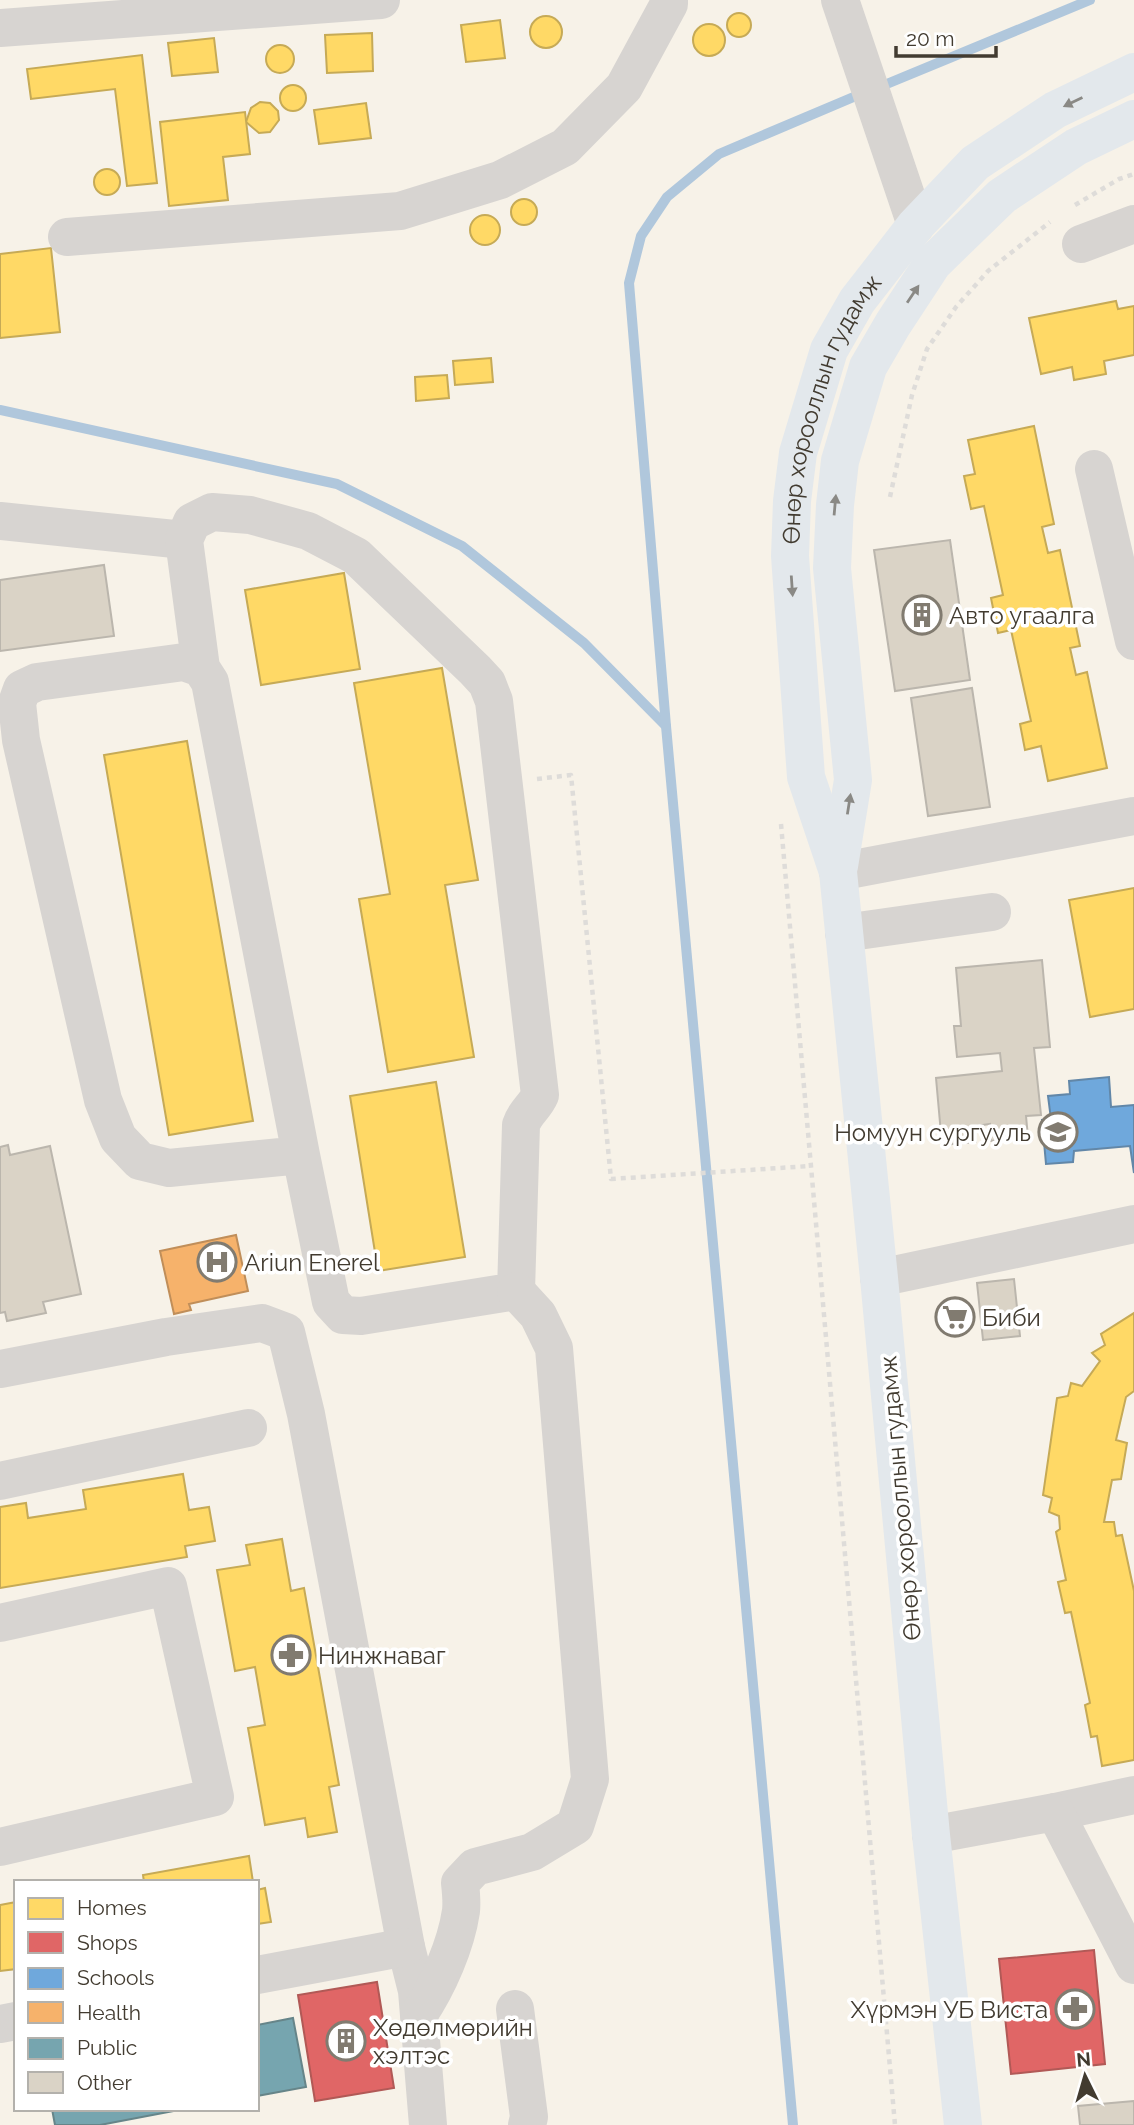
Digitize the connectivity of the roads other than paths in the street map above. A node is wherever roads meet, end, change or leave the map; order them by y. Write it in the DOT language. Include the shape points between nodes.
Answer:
graph roads {
  1 [pos="381,0"];
  2 [pos="668,0"];
  3 [pos="845,13"];
  4 [pos="0,28"];
  5 [pos="1134,72"];
  6 [pos="1134,119"];
  7 [pos="1134,223"];
  8 [pos="916,225"];
  9 [pos="1071,229"];
  10 [pos="67,237"];
  11 [pos="1094,469"];
  12 [pos="0,521"];
  13 [pos="184,540"];
  14 [pos="1134,641"];
  15 [pos="201,668"];
  16 [pos="1134,816"];
  17 [pos="838,872"];
  18 [pos="992,912"];
  19 [pos="844,933"];
  20 [pos="301,1155"];
  21 [pos="1134,1224"];
  22 [pos="879,1278"];
  23 [pos="516,1291"];
  24 [pos="0,1369"];
  25 [pos="248,1428"];
  26 [pos="0,1481"];
  27 [pos="0,1623"];
  28 [pos="1134,1795"];
  29 [pos="1055,1812"];
  30 [pos="931,1835"];
  31 [pos="0,1847"];
  32 [pos="406,1947"];
  33 [pos="1134,1965"];
  34 [pos="259,1975"];
  35 [pos="516,2009"];
  36 [pos="419,2014"];
  37 [pos="428,2125"];
  38 [pos="527,2125"];
  39 [pos="962,2125"];
  1 -- 4 [label="street"];
  2 -- 10 [label="street" via="624,87 565,147 500,180 400,211"];
  3 -- 8 [label="street"];
  5 -- 8 [label="main road, Өнөр хорооллын гудамж, one-way" via="1055,110 975,163"];
  17 -- 6 [label="main road, Өнөр хорооллын гудамж, one-way" via="853,780 832,568 835,505 840,461 868,367 933,263 1002,196 1076,147"];
  7 -- 9 [label="street"];
  8 -- 17 [label="main road, Өнөр хорооллын гудамж, one-way" via="857,301 829,349 798,453 792,501 790,556 806,777"];
  11 -- 14 [label="street"];
  12 -- 13 [label="street"];
  13 -- 15 [label="street"];
  13 -- 23 [label="street" via="192,522 212,512 250,515 308,531 356,556 487,683 494,701 540,1094 521,1125"];
  15 -- 20 [label="street" via="210,682"];
  15 -- 20 [label="street" via="184,662 37,682 22,689 17,703 20,740 103,1100 118,1138 140,1161 169,1168"];
  16 -- 17 [label="street"];
  17 -- 19 [label="main road, Өнөр хорооллын гудамж"];
  18 -- 19 [label="street"];
  19 -- 22 [label="main road, Өнөр хорооллын гудамж"];
  20 -- 23 [label="street" via="331,1302 343,1315"];
  21 -- 22 [label="street"];
  22 -- 30 [label="main road, Өнөр хорооллын гудамж"];
  23 -- 36 [label="street" via="538,1315 554,1348 590,1779 575,1826 532,1852 475,1867 460,1882 461,1910 447,1958"];
  24 -- 32 [label="street" via="262,1323 286,1332 306,1414"];
  25 -- 26 [label="street"];
  27 -- 31 [label="street" via="168,1586 215,1797"];
  28 -- 29 [label="street"];
  29 -- 30 [label="street"];
  29 -- 33 [label="street"];
  30 -- 39 [label="main road, Өнөр хорооллын гудамж"];
  32 -- 34 [label="street"];
  32 -- 36 [label="street"];
  35 -- 38 [label="street"];
  36 -- 37 [label="street"];
}
